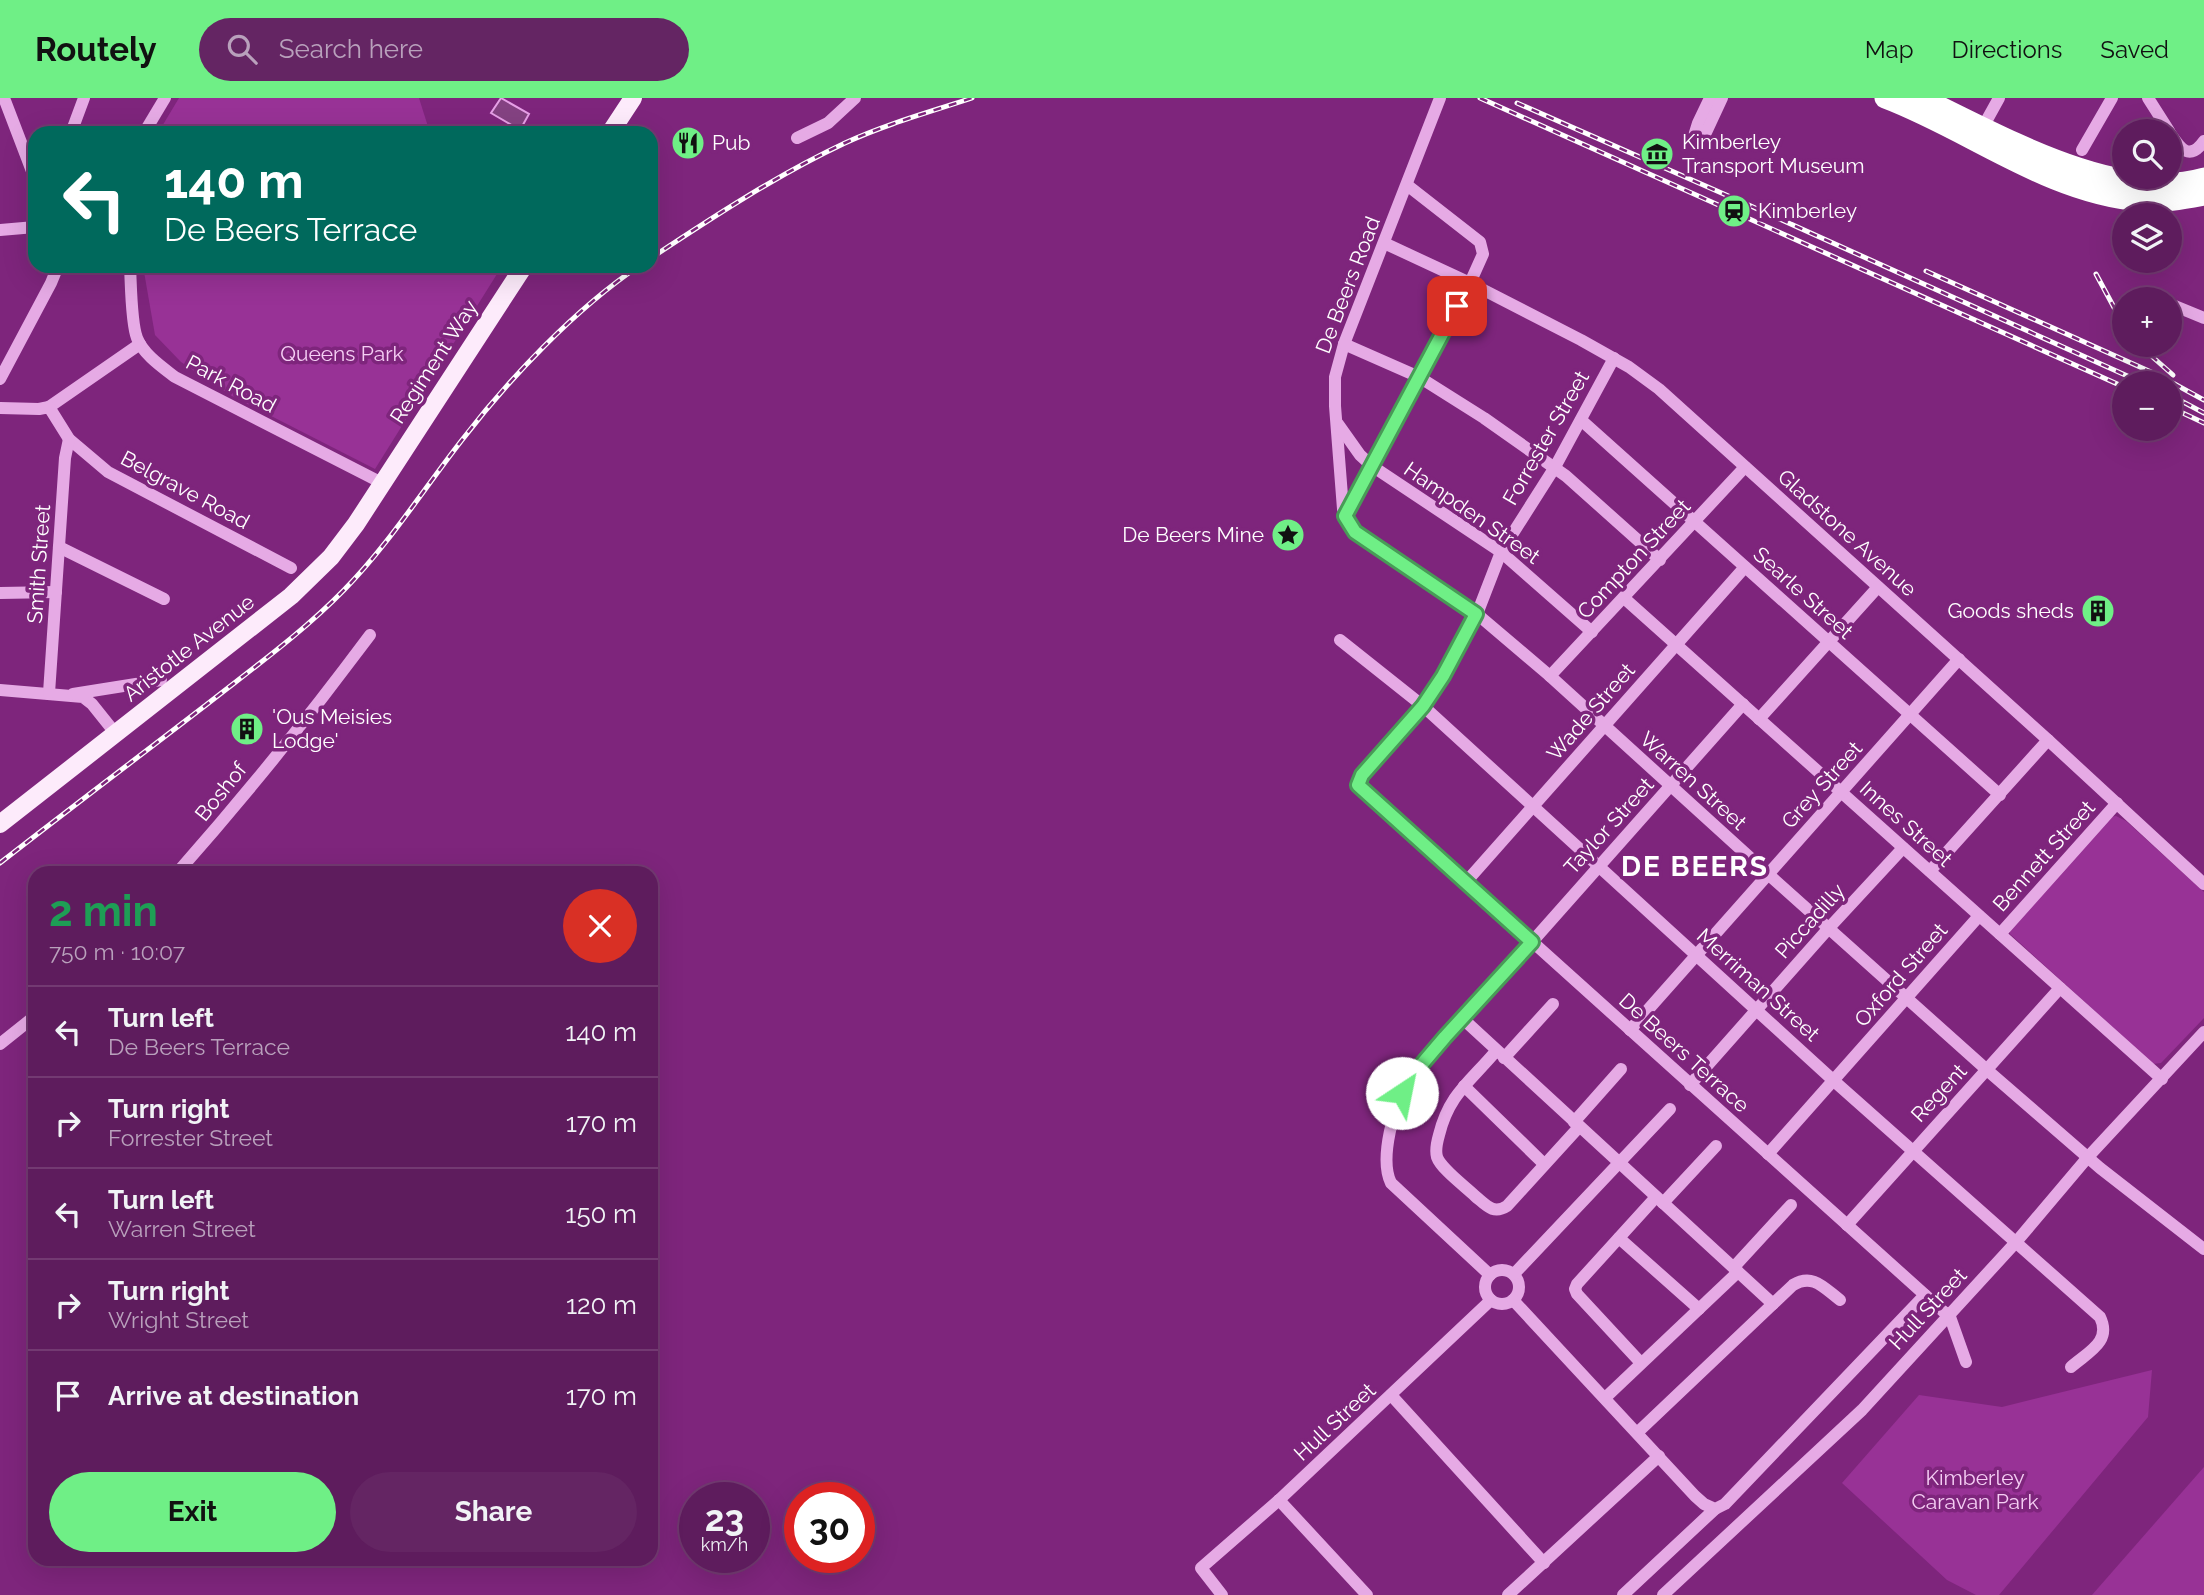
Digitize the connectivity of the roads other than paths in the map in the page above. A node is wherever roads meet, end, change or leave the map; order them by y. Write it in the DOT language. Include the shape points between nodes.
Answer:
graph roads {
  1 [pos="4,98"];
  2 [pos="85,98"];
  3 [pos="165,98"];
  4 [pos="633,98"];
  5 [pos="855,98"];
  6 [pos="1440,98"];
  7 [pos="1710,98"];
  8 [pos="1722,98"];
  9 [pos="1922,98"];
  10 [pos="1999,98"];
  11 [pos="2112,98"];
  12 [pos="2148,98"];
  13 [pos="1890,99"];
  14 [pos="2162,119"];
  15 [pos="74,126"];
  16 [pos="148,126"];
  17 [pos="615,126"];
  18 [pos="1983,127"];
  19 [pos="797,138"];
  20 [pos="2204,142"];
  21 [pos="2182,149"];
  22 [pos="2082,150"];
  23 [pos="28,159"];
  24 [pos="2204,178"];
  25 [pos="1407,185"];
  26 [pos="2204,195"];
  27 [pos="28,228"];
  28 [pos="0,230"];
  29 [pos="1384,243"];
  30 [pos="55,273"];
  31 [pos="131,273"];
  32 [pos="519,273"];
  33 [pos="1470,283"];
  34 [pos="2182,309"];
  35 [pos="2204,318"];
  36 [pos="140,344"];
  37 [pos="1344,344"];
  38 [pos="5,356"];
  39 [pos="1614,358"];
  40 [pos="1419,377"];
  41 [pos="0,379"];
  42 [pos="49,407"];
  43 [pos="0,408"];
  44 [pos="1581,420"];
  45 [pos="1336,421"];
  46 [pos="69,439"];
  47 [pos="1372,466"];
  48 [pos="1555,467"];
  49 [pos="1745,467"];
  50 [pos="382,483"];
  51 [pos="1345,516"];
  52 [pos="1695,522"];
  53 [pos="1355,532"];
  54 [pos="59,547"];
  55 [pos="1501,552"];
  56 [pos="1660,560"];
  57 [pos="1745,567"];
  58 [pos="291,568"];
  59 [pos="1878,587"];
  60 [pos="56,592"];
  61 [pos="0,593"];
  62 [pos="1624,598"];
  63 [pos="164,599"];
  64 [pos="1476,614"];
  65 [pos="1592,632"];
  66 [pos="370,635"];
  67 [pos="1340,640"];
  68 [pos="1829,642"];
  69 [pos="1676,644"];
  70 [pos="1959,659"];
  71 [pos="1550,676"];
  72 [pos="161,680"];
  73 [pos="0,690"];
  74 [pos="49,693"];
  75 [pos="70,694"];
  76 [pos="1743,704"];
  77 [pos="1423,706"];
  78 [pos="1910,714"];
  79 [pos="1759,719"];
  80 [pos="1605,726"];
  81 [pos="116,734"];
  82 [pos="2049,740"];
  83 [pos="1358,785"];
  84 [pos="1671,785"];
  85 [pos="1841,792"];
  86 [pos="2000,794"];
  87 [pos="2117,803"];
  88 [pos="1534,806"];
  89 [pos="0,824"];
  90 [pos="1903,848"];
  91 [pos="183,866"];
  92 [pos="1599,866"];
  93 [pos="1930,871"];
  94 [pos="1768,874"];
  95 [pos="1466,882"];
  96 [pos="2204,884"];
  97 [pos="1979,916"];
  98 [pos="1828,929"];
  99 [pos="2000,934"];
  100 [pos="1532,942"];
  101 [pos="1697,955"];
  102 [pos="2060,988"];
  103 [pos="1908,997"];
  104 [pos="1553,1004"];
  105 [pos="1757,1010"];
  106 [pos="1462,1018"];
  107 [pos="28,1022"];
  108 [pos="1630,1030"];
  109 [pos="2204,1032"];
  110 [pos="0,1044"];
  111 [pos="1500,1055"];
  112 [pos="1622,1069"];
  113 [pos="1987,1070"];
  114 [pos="2162,1079"];
  115 [pos="1835,1081"];
  116 [pos="1690,1084"];
  117 [pos="1464,1086"];
  118 [pos="1670,1109"];
  119 [pos="1576,1124"];
  120 [pos="1716,1146"];
  121 [pos="1914,1150"];
  122 [pos="1768,1154"];
  123 [pos="2088,1157"];
  124 [pos="1619,1163"];
  125 [pos="1544,1164"];
  126 [pos="1659,1200"];
  127 [pos="1791,1205"];
  128 [pos="1847,1225"];
  129 [pos="1619,1238"];
  130 [pos="2017,1241"];
  131 [pos="2204,1248"];
  132 [pos="1736,1269"];
  133 [pos="1490,1275"];
  134 [pos="1514,1275"];
  135 [pos="1925,1295"];
  136 [pos="1491,1300"];
  137 [pos="1513,1300"];
  138 [pos="1840,1300"];
  139 [pos="1773,1304"];
  140 [pos="1699,1309"];
  141 [pos="1949,1314"];
  142 [pos="1966,1362"];
  143 [pos="1641,1363"];
  144 [pos="2071,1367"];
  145 [pos="1391,1395"];
  146 [pos="1605,1398"];
  147 [pos="1638,1432"];
  148 [pos="1659,1456"];
  149 [pos="1279,1500"];
  150 [pos="1715,1509"];
  151 [pos="1544,1563"];
  152 [pos="1222,1595"];
  153 [pos="1367,1595"];
  154 [pos="1508,1595"];
  155 [pos="1623,1595"];
  156 [pos="1663,1595"];
  1 -- 23 [label="street"];
  2 -- 15 [label="street"];
  3 -- 16 [label="street"];
  4 -- 17 [label="main road"];
  5 -- 19 [label="street" via="828,123"];
  6 -- 25 [label="street, De Beers Road"];
  7 -- 8 [label="street" via="1698,139"];
  9 -- 18 [label="highway"];
  10 -- 18 [label="street"];
  11 -- 22 [label="street"];
  12 -- 14 [label="street"];
  13 -- 26 [label="highway" via="2086,191 2143,202"];
  18 -- 24 [label="highway" via="2079,169 2122,181 2161,184"];
  20 -- 21 [label="street" via="2192,152"];
  25 -- 29 [label="street, De Beers Road"];
  25 -- 33 [label="street" via="1480,242 1483,254"];
  27 -- 28 [label="street"];
  29 -- 33 [label="street, Gladstone Avenue"];
  29 -- 37 [label="street, De Beers Road"];
  30 -- 38 [label="street"];
  31 -- 36 [label="street" via="135,334"];
  32 -- 50 [label="main road, Regiment Way"];
  33 -- 39 [label="street, Gladstone Avenue"];
  33 -- 40 [label="street"];
  34 -- 35 [label="street"];
  36 -- 42 [label="street"];
  36 -- 50 [label="street, Park Road" via="175,377"];
  37 -- 40 [label="street"];
  37 -- 45 [label="street, De Beers Road" via="1335,377"];
  38 -- 41 [label="street"];
  39 -- 44 [label="street, Forrester Street"];
  39 -- 49 [label="street, Gladstone Avenue" via="1666,394"];
  40 -- 47 [label="street"];
  40 -- 48 [label="street"];
  42 -- 43 [label="street"];
  42 -- 46 [label="street, Belgrave Road"];
  44 -- 48 [label="street, Forrester Street"];
  44 -- 52 [label="street, Searle Street"];
  45 -- 47 [label="street, Hampden Street"];
  45 -- 51 [label="street, De Beers Road"];
  46 -- 54 [label="street, Smith Street"];
  46 -- 58 [label="street, Belgrave Road" via="115,476"];
  47 -- 51 [label="street"];
  47 -- 55 [label="street, Hampden Street"];
  48 -- 55 [label="street, Forrester Street"];
  48 -- 56 [label="street"];
  49 -- 52 [label="street, Compton Street"];
  49 -- 59 [label="street, Gladstone Avenue"];
  50 -- 81 [label="main road, Aristotle Avenue" via="345,539 301,588"];
  51 -- 53 [label="street, De Beers Road"];
  52 -- 56 [label="street, Compton Street"];
  52 -- 57 [label="street, Searle Street"];
  53 -- 64 [label="street, Warren Street"];
  54 -- 60 [label="street, Smith Street"];
  54 -- 63 [label="street"];
  55 -- 64 [label="street, Forrester Street"];
  55 -- 65 [label="street, Hampden Street"];
  56 -- 62 [label="street, Compton Street"];
  57 -- 68 [label="street, Searle Street"];
  57 -- 69 [label="street, Wade Street"];
  59 -- 68 [label="street"];
  59 -- 70 [label="street, Gladstone Avenue"];
  60 -- 61 [label="street"];
  60 -- 74 [label="street, Smith Street"];
  62 -- 65 [label="street, Compton Street"];
  62 -- 69 [label="street, Innes Street"];
  64 -- 71 [label="street, Warren Street"];
  64 -- 77 [label="street, Forrester Street"];
  65 -- 71 [label="street, Compton Street"];
  66 -- 91 [label="street, Boshof"];
  67 -- 77 [label="street, Merriman Street"];
  68 -- 78 [label="street, Searle Street"];
  68 -- 79 [label="street"];
  69 -- 76 [label="street, Innes Street"];
  69 -- 80 [label="street, Wade Street"];
  70 -- 78 [label="street, Grey Street"];
  70 -- 82 [label="street, Gladstone Avenue"];
  71 -- 80 [label="street, Warren Street"];
  72 -- 75 [label="street"];
  73 -- 74 [label="street"];
  74 -- 75 [label="street"];
  75 -- 81 [label="street" via="88,699"];
  76 -- 79 [label="street, Innes Street"];
  76 -- 84 [label="street, Taylor Street"];
  77 -- 83 [label="street, Forrester Street"];
  77 -- 88 [label="street, Merriman Street"];
  78 -- 85 [label="street, Grey Street"];
  78 -- 86 [label="street, Searle Street"];
  79 -- 85 [label="street, Innes Street"];
  80 -- 84 [label="street, Warren Street"];
  80 -- 88 [label="street, Wade Street"];
  81 -- 89 [label="main road, Aristotle Avenue"];
  82 -- 86 [label="street"];
  82 -- 87 [label="street, Gladstone Avenue"];
  83 -- 95 [label="street, De Beers Terrace"];
  84 -- 92 [label="street, Taylor Street"];
  84 -- 94 [label="street, Warren Street"];
  85 -- 90 [label="street, Innes Street"];
  85 -- 94 [label="street, Grey Street"];
  86 -- 93 [label="street"];
  87 -- 96 [label="street, Gladstone Avenue"];
  87 -- 99 [label="street, Bennett Street"];
  88 -- 92 [label="street, Merriman Street"];
  88 -- 95 [label="street, Wade Street"];
  90 -- 93 [label="street, Innes Street"];
  90 -- 98 [label="street, Piccadilly"];
  92 -- 100 [label="street, Taylor Street"];
  92 -- 101 [label="street, Merriman Street"];
  93 -- 97 [label="street, Innes Street"];
  94 -- 98 [label="street, Warren Street"];
  94 -- 101 [label="street, Grey Street"];
  95 -- 100 [label="street, De Beers Terrace"];
  97 -- 99 [label="street, Innes Street"];
  97 -- 103 [label="street, Oxford Street"];
  98 -- 103 [label="street, Warren Street"];
  98 -- 105 [label="street, Piccadilly"];
  99 -- 102 [label="street, Innes Street"];
  100 -- 106 [label="street, Taylor Street"];
  100 -- 108 [label="street, De Beers Terrace"];
  101 -- 105 [label="street, Merriman Street"];
  101 -- 108 [label="street, Grey Street"];
  102 -- 113 [label="street, Regent"];
  102 -- 114 [label="street, Innes Street"];
  103 -- 113 [label="street, Warren Street"];
  103 -- 115 [label="street, Oxford Street"];
  104 -- 111 [label="street"];
  105 -- 115 [label="street, Merriman Street"];
  105 -- 116 [label="street, Piccadilly"];
  106 -- 111 [label="street"];
  106 -- 133 [label="street, Taylor Street" via="1406,1084 1395,1112 1386,1174"];
  107 -- 110 [label="street"];
  108 -- 116 [label="street, De Beers Terrace"];
  109 -- 114 [label="street, Hull Street"];
  111 -- 117 [label="street"];
  111 -- 119 [label="street"];
  112 -- 119 [label="street"];
  113 -- 121 [label="street, Regent"];
  113 -- 123 [label="street, Warren Street"];
  114 -- 123 [label="street, Hull Street"];
  115 -- 121 [label="street, Merriman Street"];
  115 -- 122 [label="street, Oxford Street"];
  116 -- 122 [label="street, De Beers Terrace"];
  117 -- 125 [label="street"];
  117 -- 125 [label="street" via="1453,1097 1441,1125 1437,1159 1444,1167 1495,1211 1507,1206"];
  118 -- 124 [label="street"];
  119 -- 124 [label="street"];
  119 -- 125 [label="street"];
  120 -- 126 [label="street"];
  121 -- 128 [label="street, Regent"];
  121 -- 130 [label="street, Merriman Street"];
  122 -- 128 [label="street, De Beers Terrace"];
  123 -- 130 [label="street, Hull Street"];
  123 -- 131 [label="street, Warren Street"];
  124 -- 126 [label="street"];
  124 -- 134 [label="street"];
  126 -- 129 [label="street"];
  126 -- 132 [label="street"];
  127 -- 132 [label="street"];
  128 -- 135 [label="street, De Beers Terrace"];
  129 -- 140 [label="street"];
  129 -- 143 [label="street" via="1577,1284 1576,1291"];
  130 -- 141 [label="street, Hull Street"];
  130 -- 144 [label="street, Merriman Street" via="2104,1324 2099,1344"];
  132 -- 139 [label="street"];
  132 -- 140 [label="street"];
  133 -- 134 [label="street" via="1504,1270"];
  133 -- 136 [label="street" via="1485,1290"];
  134 -- 137 [label="street" via="1519,1290"];
  135 -- 141 [label="street, De Beers Terrace"];
  135 -- 150 [label="street, Hull Street" via="1725,1504"];
  136 -- 137 [label="street" via="1504,1304"];
  136 -- 145 [label="street, Hull Street"];
  137 -- 146 [label="street"];
  138 -- 139 [label="street" via="1805,1279"];
  139 -- 147 [label="street"];
  140 -- 143 [label="street"];
  141 -- 142 [label="street"];
  141 -- 156 [label="street, Hull Street" via="1862,1410"];
  143 -- 146 [label="street"];
  145 -- 149 [label="street, Hull Street"];
  145 -- 151 [label="street"];
  146 -- 147 [label="street"];
  147 -- 148 [label="street"];
  148 -- 150 [label="street" via="1695,1496"];
  148 -- 151 [label="street"];
  149 -- 152 [label="street, Hull Street" via="1201,1568"];
  149 -- 153 [label="street"];
  150 -- 155 [label="street, Hull Street"];
  151 -- 154 [label="street"];
}
